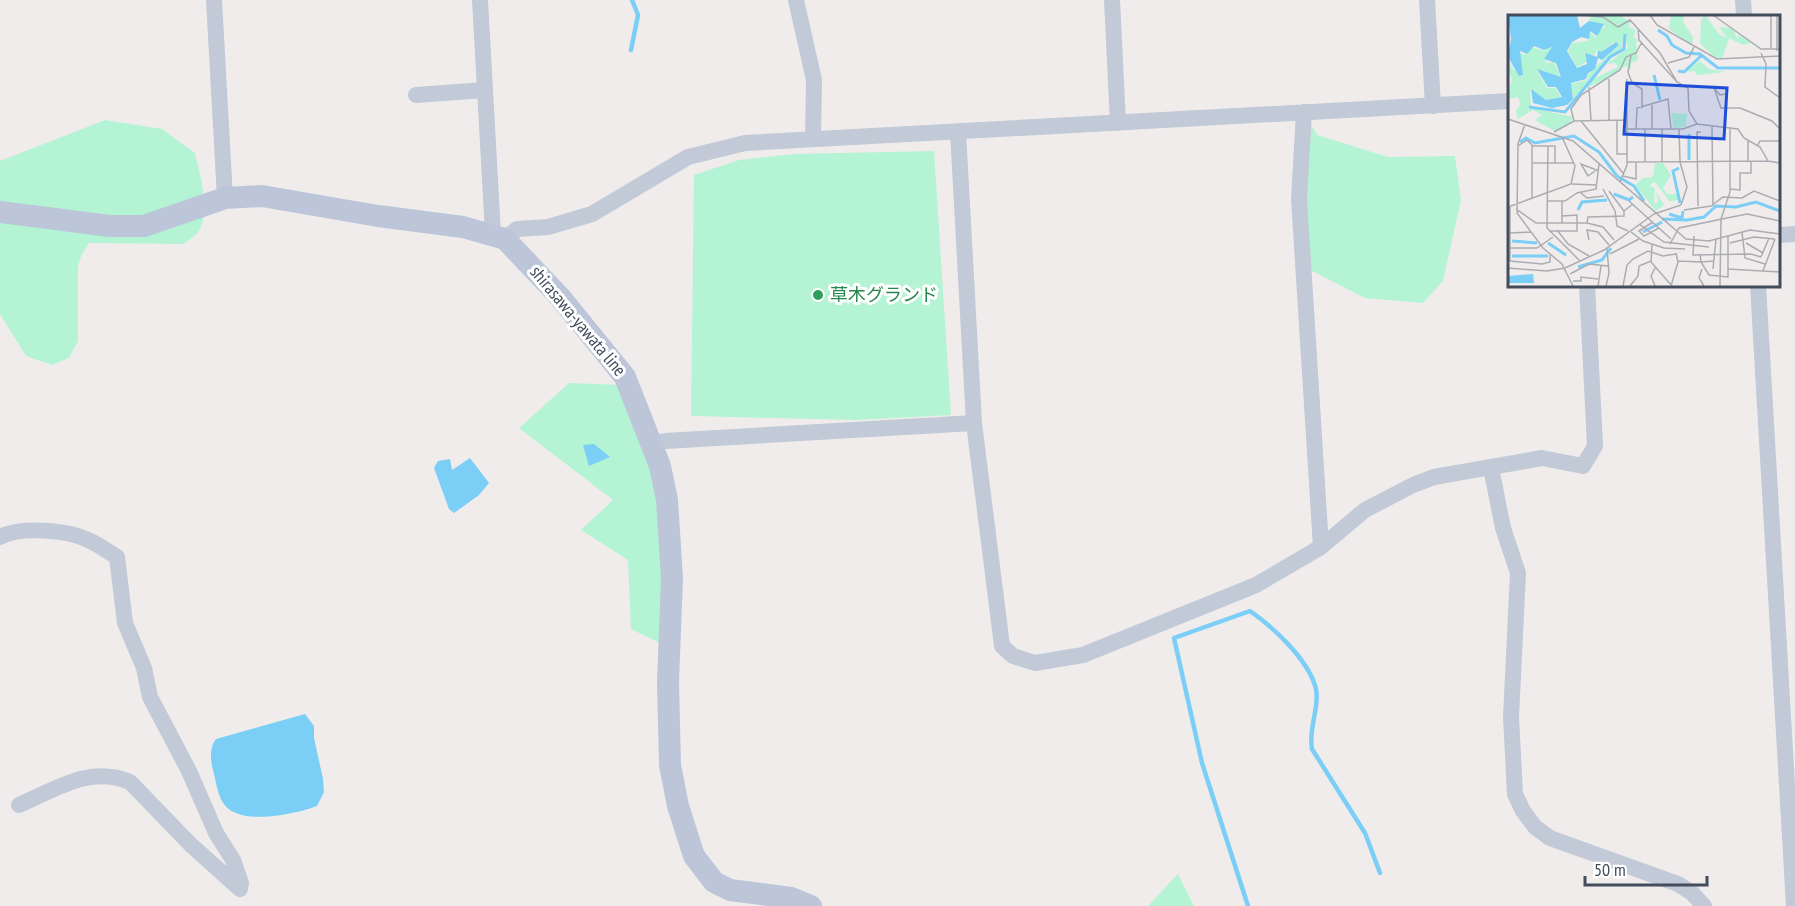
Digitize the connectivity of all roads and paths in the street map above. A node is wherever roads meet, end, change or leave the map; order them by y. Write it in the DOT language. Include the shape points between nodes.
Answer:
graph roads {
  1 [pos="214,0"];
  2 [pos="480,0"];
  3 [pos="796,0"];
  4 [pos="1112,0"];
  5 [pos="1427,0"];
  6 [pos="1743,0"];
  7 [pos="1744,15"];
  8 [pos="485,90"];
  9 [pos="416,94"];
  10 [pos="1508,101"];
  11 [pos="1433,106"];
  12 [pos="1304,112"];
  13 [pos="1118,123"];
  14 [pos="958,132"];
  15 [pos="813,139"];
  16 [pos="225,198"];
  17 [pos="0,212"];
  18 [pos="1795,234"];
  19 [pos="1780,235"];
  20 [pos="499,237"];
  21 [pos="1587,286"];
  22 [pos="1758,286"];
  23 [pos="974,423"];
  24 [pos="653,444"];
  25 [pos="1491,468"];
  26 [pos="0,537"];
  27 [pos="1321,547"];
  28 [pos="19,805"];
  29 [pos="811,906"];
  30 [pos="1704,906"];
  31 [pos="1794,906"];
  1 -- 16 [label="street"];
  2 -- 8 [label="street"];
  3 -- 15 [label="street" via="814,80"];
  4 -- 13 [label="street"];
  5 -- 11 [label="street"];
  6 -- 7 [label="street"];
  8 -- 9 [label="street"];
  8 -- 20 [label="street"];
  10 -- 11 [label="street"];
  11 -- 12 [label="street"];
  12 -- 13 [label="street"];
  12 -- 27 [label="street" via="1299,199"];
  13 -- 14 [label="street"];
  14 -- 15 [label="street"];
  14 -- 23 [label="street"];
  15 -- 20 [label="street" via="745,143 688,157 592,214 548,226 517,229"];
  16 -- 17 [label="main road" via="144,226 110,226"];
  16 -- 20 [label="main road" via="272,197 463,227"];
  18 -- 19 [label="street"];
  20 -- 24 [label="main road, shirasawa-yawata line" via="560,297 625,376"];
  21 -- 25 [label="street" via="1595,446 1590,458 1583,466 1542,458"];
  22 -- 31 [label="street"];
  23 -- 24 [label="street"];
  23 -- 27 [label="street" via="1002,646 1013,656 1035,663 1083,655 1256,585"];
  24 -- 29 [label="main road, shirasawa-yawata line" via="667,500 672,578 670,765 685,833 694,856 714,882 730,890 791,898"];
  25 -- 27 [label="street" via="1467,470 1413,485 1365,510"];
  25 -- 30 [label="street" via="1503,528 1518,573 1511,717 1515,794 1523,811 1550,838 1678,884"];
  26 -- 28 [label="street" via="43,531 77,536 117,557 125,623 144,668 150,697 233,860 240,889 130,782 117,776 89,776"];
}
